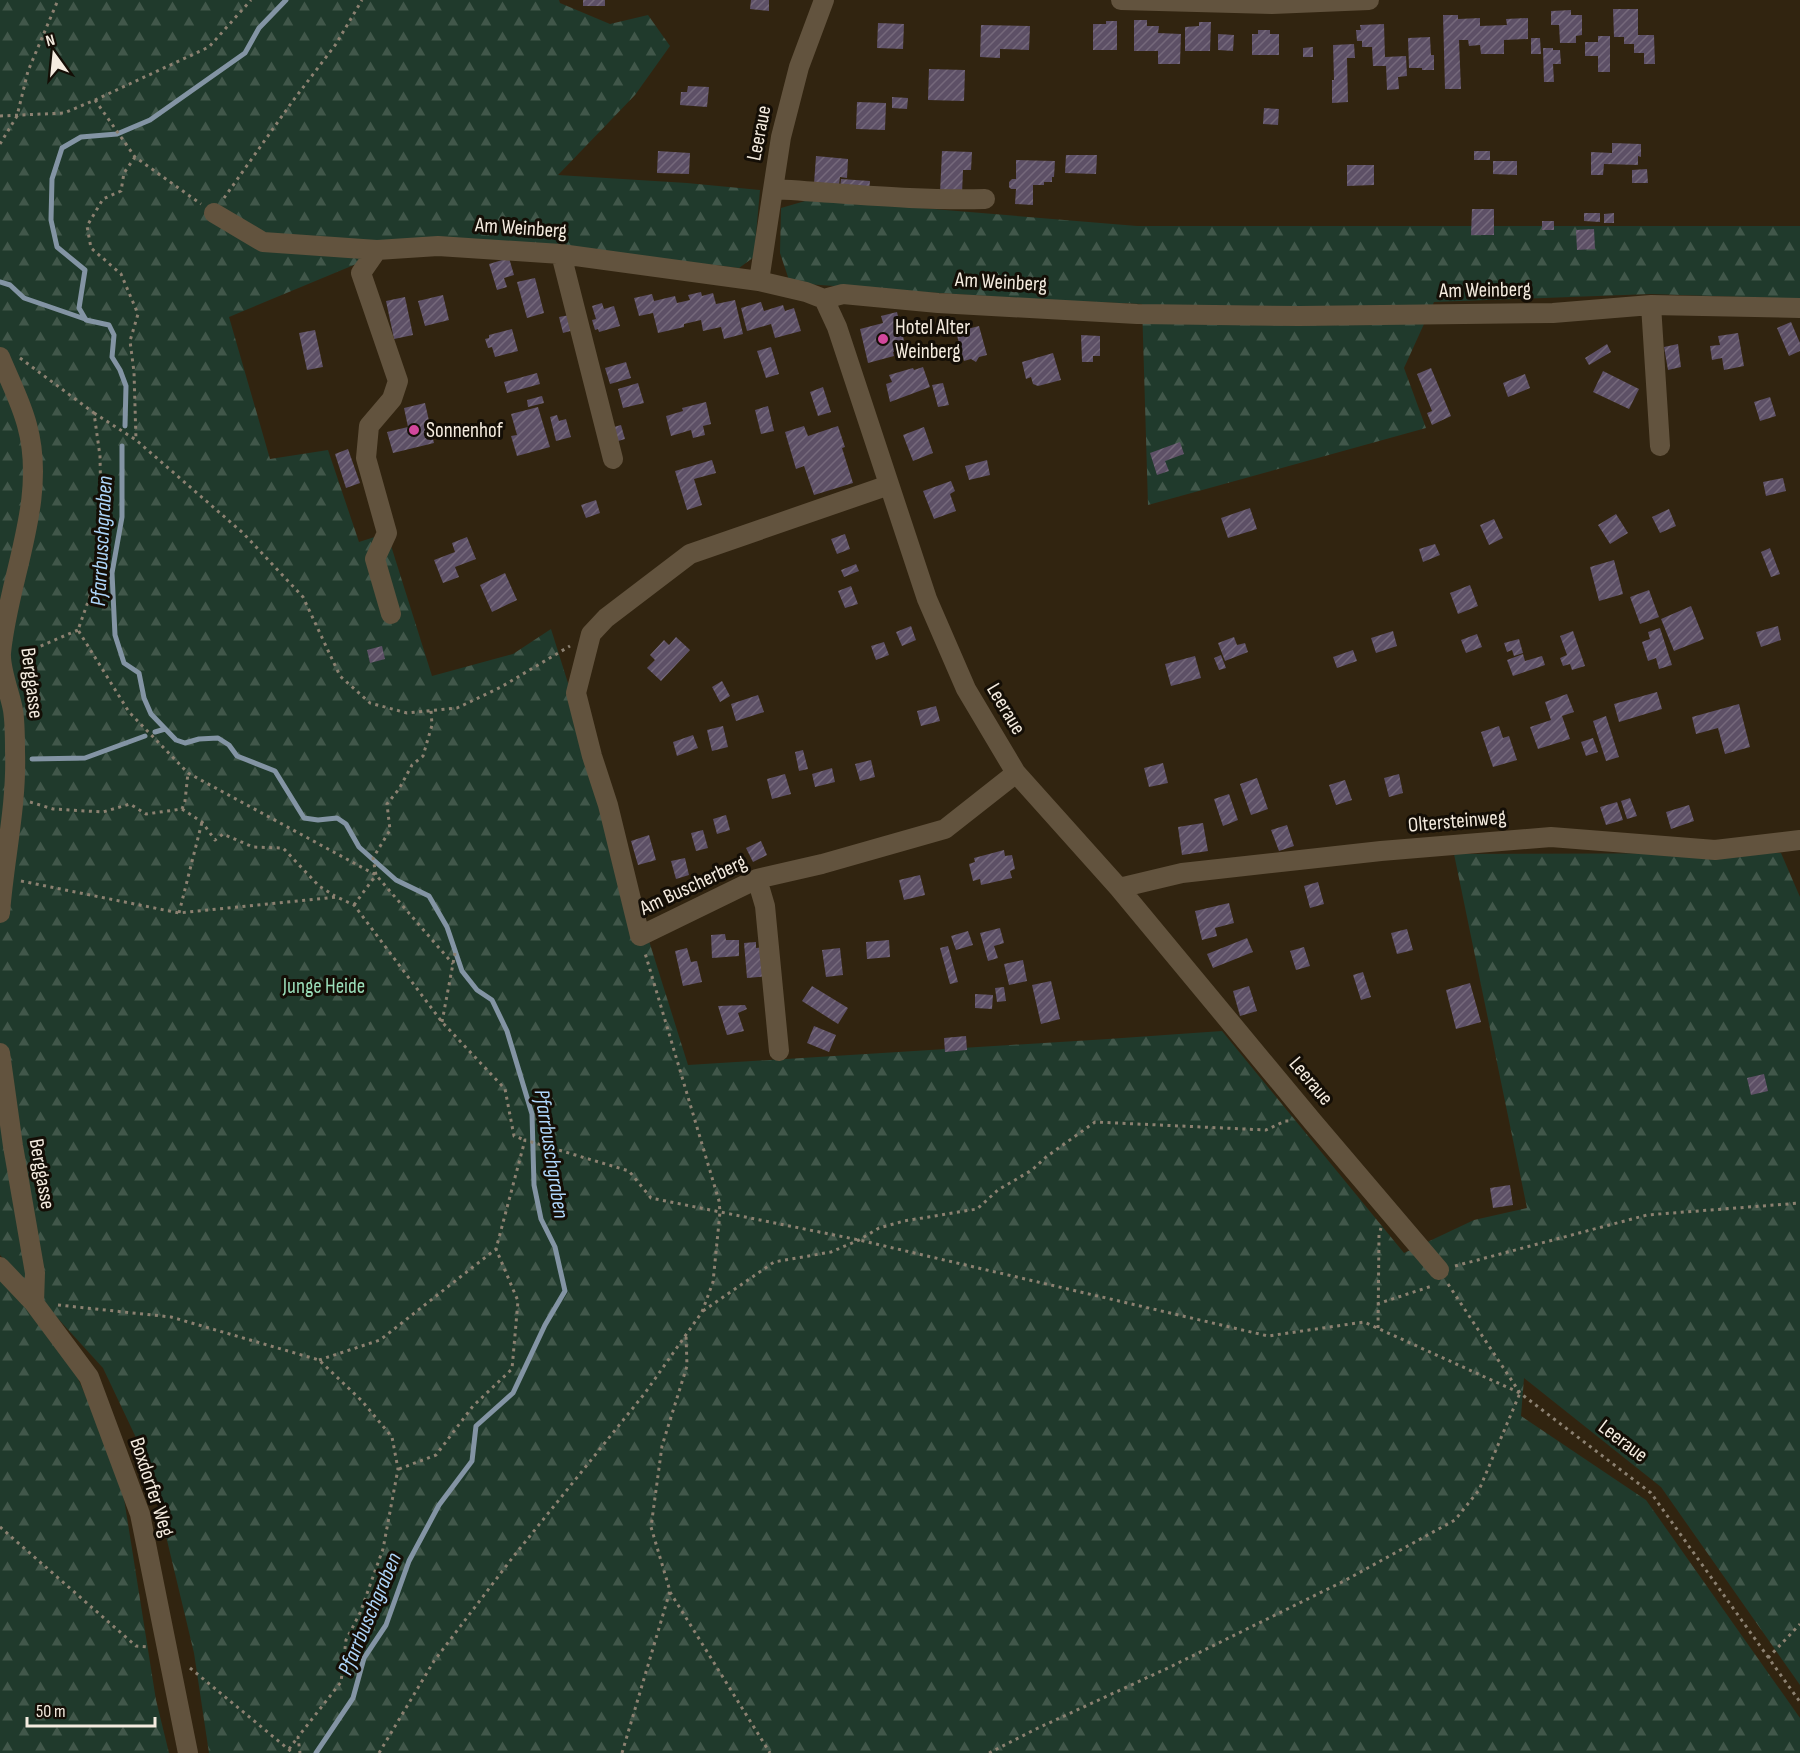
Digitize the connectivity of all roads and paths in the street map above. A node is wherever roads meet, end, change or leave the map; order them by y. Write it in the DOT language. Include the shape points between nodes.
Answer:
graph roads {
  1 [pos="58,0"];
  2 [pos="251,0"];
  3 [pos="362,0"];
  4 [pos="824,0"];
  5 [pos="1121,0"];
  6 [pos="1369,0"];
  7 [pos="94,100"];
  8 [pos="0,116"];
  9 [pos="17,116"];
  10 [pos="0,144"];
  11 [pos="135,157"];
  12 [pos="773,189"];
  13 [pos="985,199"];
  14 [pos="214,213"];
  15 [pos="377,250"];
  16 [pos="561,254"];
  17 [pos="759,281"];
  18 [pos="824,299"];
  19 [pos="1651,305"];
  20 [pos="1800,308"];
  21 [pos="5,357"];
  22 [pos="94,413"];
  23 [pos="136,440"];
  24 [pos="1660,446"];
  25 [pos="613,459"];
  26 [pos="888,485"];
  27 [pos="391,614"];
  28 [pos="78,630"];
  29 [pos="591,634"];
  30 [pos="0,656"];
  31 [pos="431,710"];
  32 [pos="1016,772"];
  33 [pos="188,773"];
  34 [pos="15,797"];
  35 [pos="182,809"];
  36 [pos="202,822"];
  37 [pos="1800,840"];
  38 [pos="376,875"];
  39 [pos="2,877"];
  40 [pos="757,879"];
  41 [pos="1119,888"];
  42 [pos="337,897"];
  43 [pos="354,905"];
  44 [pos="179,913"];
  45 [pos="0,914"];
  46 [pos="640,936"];
  47 [pos="455,953"];
  48 [pos="453,964"];
  49 [pos="442,1022"];
  50 [pos="779,1051"];
  51 [pos="0,1053"];
  52 [pos="1313,1122"];
  53 [pos="525,1140"];
  54 [pos="1800,1203"];
  55 [pos="1387,1209"];
  56 [pos="720,1212"];
  57 [pos="859,1240"];
  58 [pos="496,1249"];
  59 [pos="0,1267"];
  60 [pos="1442,1276"];
  61 [pos="34,1303"];
  62 [pos="1377,1304"];
  63 [pos="702,1312"];
  64 [pos="1378,1328"];
  65 [pos="686,1335"];
  66 [pos="319,1360"];
  67 [pos="1520,1394"];
  68 [pos="398,1469"];
  69 [pos="0,1527"];
  70 [pos="670,1591"];
  71 [pos="1800,1624"];
  72 [pos="168,1649"];
  73 [pos="1768,1658"];
  74 [pos="1800,1702"];
  75 [pos="298,1737"];
  76 [pos="289,1749"];
  77 [pos="767,1752"];
  78 [pos="188,1753"];
  79 [pos="292,1753"];
  80 [pos="300,1753"];
  81 [pos="379,1753"];
  82 [pos="622,1753"];
  83 [pos="989,1753"];
  1 -- 9 [label="path" via="28,71"];
  2 -- 7 [label="path" via="209,46"];
  3 -- 14 [label="path" via="336,44"];
  4 -- 12 [label="street, Leeraue" via="799,67 781,137"];
  5 -- 6 [label="street" via="1272,4"];
  7 -- 9 [label="path" via="64,114"];
  7 -- 11 [label="path"];
  8 -- 9 [label="path"];
  9 -- 10 [label="path"];
  11 -- 14 [label="path"];
  11 -- 23 [label="path" via="124,173 121,191 103,199 87,226 91,248 121,274 138,314 130,341"];
  12 -- 13 [label="street"];
  12 -- 17 [label="street, Leeraue"];
  14 -- 15 [label="street, Am Weinberg" via="263,242"];
  15 -- 16 [label="street, Am Weinberg" via="438,246"];
  15 -- 27 [label="street" via="361,273 398,381 392,399 369,426 366,458 387,533 375,559"];
  16 -- 17 [label="street, Am Weinberg"];
  16 -- 25 [label="street"];
  17 -- 18 [label="street, Am Weinberg"];
  18 -- 19 [label="street, Am Weinberg" via="843,294 1137,314 1276,316 1553,313"];
  18 -- 26 [label="street, Leeraue" via="844,347"];
  19 -- 20 [label="street, Am Weinberg"];
  19 -- 24 [label="street"];
  21 -- 22 [label="path" via="20,358"];
  21 -- 30 [label="street, Berggasse" via="27,425 33,464 29,516"];
  22 -- 23 [label="path"];
  22 -- 28 [label="path" via="100,456 102,562"];
  23 -- 31 [label="path" via="243,533 303,597 340,676 370,703 407,714"];
  26 -- 29 [label="street" via="690,554 606,618"];
  26 -- 32 [label="street, Leeraue" via="927,599 966,689"];
  28 -- 30 [label="path" via="20,655"];
  28 -- 33 [label="path" via="129,712"];
  29 -- 31 [label="path" via="457,708"];
  29 -- 46 [label="street, Am Buscherberg" via="576,693"];
  30 -- 34 [label="street, Berggasse" via="13,711"];
  31 -- 38 [label="path" via="432,725 423,756 412,765 387,804 390,830 373,858"];
  32 -- 40 [label="street, Am Buscherberg" via="945,829"];
  32 -- 41 [label="street, Leeraue"];
  33 -- 35 [label="path"];
  33 -- 38 [label="path"];
  34 -- 35 [label="path" via="53,809 103,812 130,804 146,814"];
  34 -- 39 [label="street, Berggasse"];
  35 -- 36 [label="path"];
  36 -- 42 [label="path" via="215,840 223,834 253,847 283,848 318,886"];
  36 -- 44 [label="path"];
  37 -- 41 [label="street, Oltersteinweg" via="1715,850 1551,837 1182,873"];
  38 -- 43 [label="path"];
  38 -- 48 [label="path"];
  39 -- 44 [label="path"];
  39 -- 45 [label="street, Berggasse"];
  40 -- 46 [label="street, Am Buscherberg"];
  40 -- 50 [label="street" via="765,906"];
  41 -- 52 [label="street, Leeraue"];
  42 -- 43 [label="path"];
  42 -- 44 [label="path"];
  43 -- 49 [label="path"];
  46 -- 56 [label="path"];
  47 -- 48 [label="path"];
  48 -- 49 [label="path"];
  49 -- 53 [label="path" via="505,1089 514,1136"];
  51 -- 61 [label="street, Berggasse" via="35,1273"];
  52 -- 55 [label="street, Leeraue"];
  52 -- 57 [label="path" via="1285,1121 1266,1130 1095,1122 977,1209 904,1221 879,1228"];
  53 -- 56 [label="path" via="629,1171 651,1198"];
  53 -- 58 [label="path"];
  54 -- 60 [label="path" via="1647,1215"];
  55 -- 60 [label="street, Leeraue"];
  55 -- 62 [label="path" via="1379,1235"];
  56 -- 57 [label="path"];
  56 -- 63 [label="path" via="712,1282"];
  57 -- 63 [label="path" via="831,1252 774,1262"];
  57 -- 64 [label="path" via="1268,1336 1364,1322"];
  58 -- 66 [label="path" via="380,1340"];
  58 -- 68 [label="path" via="518,1301 512,1369 473,1406 436,1455"];
  59 -- 61 [label="street, Boxdorfer Weg"];
  60 -- 62 [label="path"];
  60 -- 67 [label="path, Leeraue"];
  61 -- 66 [label="path" via="171,1317"];
  61 -- 72 [label="street, Boxdorfer Weg" via="89,1377 140,1514"];
  62 -- 64 [label="path"];
  63 -- 65 [label="path"];
  64 -- 67 [label="path"];
  65 -- 70 [label="path" via="687,1366 662,1446 651,1527"];
  65 -- 81 [label="path" via="645,1393 434,1661"];
  66 -- 68 [label="path" via="392,1437"];
  67 -- 73 [label="path, Leeraue" via="1652,1493"];
  67 -- 83 [label="path" via="1479,1490 1455,1520 1344,1581"];
  68 -- 75 [label="path" via="383,1549 346,1640 341,1682"];
  69 -- 72 [label="path" via="136,1646"];
  70 -- 77 [label="path"];
  70 -- 82 [label="path"];
  71 -- 73 [label="path"];
  72 -- 76 [label="path"];
  72 -- 78 [label="street, Boxdorfer Weg"];
  73 -- 74 [label="path, Leeraue"];
  75 -- 76 [label="path"];
  75 -- 80 [label="path"];
  76 -- 79 [label="path"];
}
